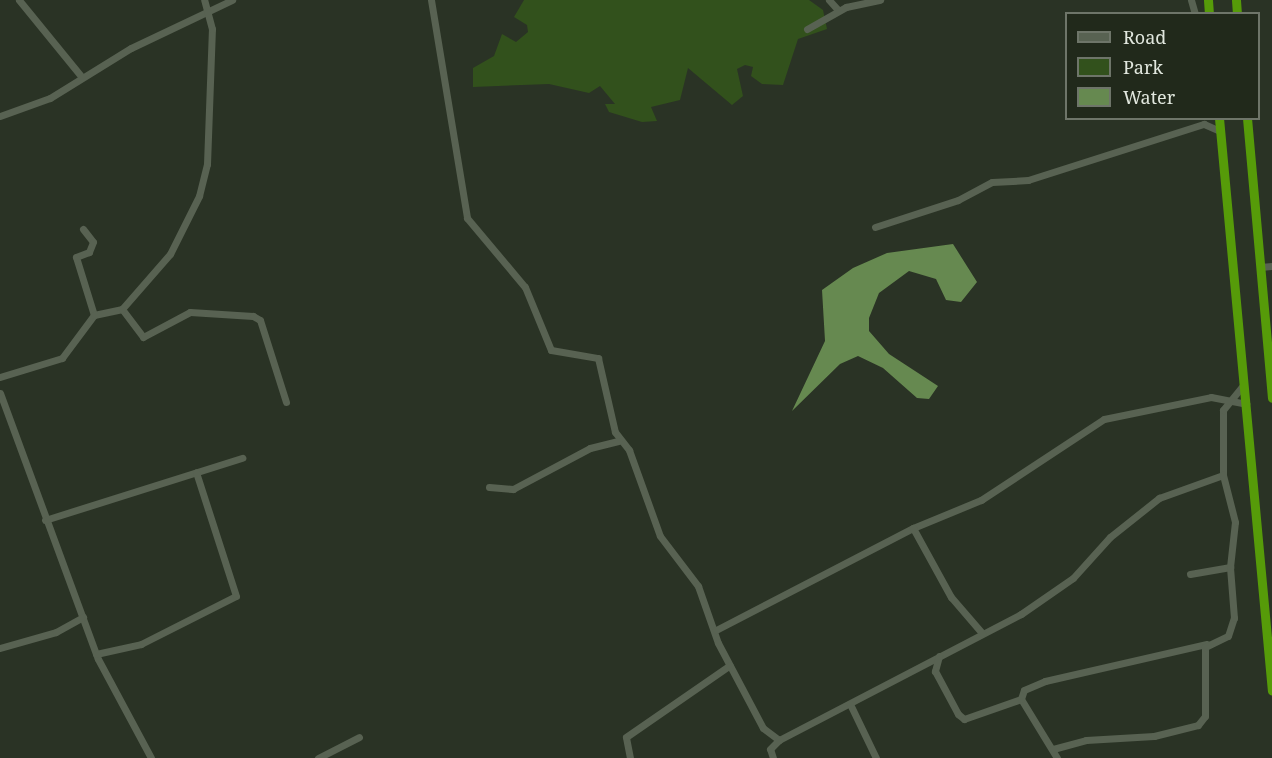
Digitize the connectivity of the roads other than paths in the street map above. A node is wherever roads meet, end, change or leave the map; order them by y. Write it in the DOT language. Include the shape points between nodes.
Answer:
graph roads {
  1 [pos="19,0"];
  2 [pos="204,0"];
  3 [pos="232,0"];
  4 [pos="431,0"];
  5 [pos="829,0"];
  6 [pos="879,0"];
  7 [pos="838,10"];
  8 [pos="206,17"];
  9 [pos="807,29"];
  10 [pos="81,76"];
  11 [pos="0,116"];
  12 [pos="1219,120"];
  13 [pos="1247,120"];
  14 [pos="1220,131"];
  15 [pos="875,227"];
  16 [pos="83,229"];
  17 [pos="1272,266"];
  18 [pos="1260,267"];
  19 [pos="122,309"];
  20 [pos="94,315"];
  21 [pos="1271,370"];
  22 [pos="0,377"];
  23 [pos="1244,384"];
  24 [pos="0,393"];
  25 [pos="1272,398"];
  26 [pos="1228,401"];
  27 [pos="286,402"];
  28 [pos="1245,404"];
  29 [pos="618,441"];
  30 [pos="242,458"];
  31 [pos="196,472"];
  32 [pos="1223,476"];
  33 [pos="489,487"];
  34 [pos="45,520"];
  35 [pos="913,528"];
  36 [pos="1230,567"];
  37 [pos="1190,574"];
  38 [pos="83,617"];
  39 [pos="716,630"];
  40 [pos="982,633"];
  41 [pos="1207,644"];
  42 [pos="0,648"];
  43 [pos="96,654"];
  44 [pos="939,656"];
  45 [pos="730,665"];
  46 [pos="1272,691"];
  47 [pos="1021,699"];
  48 [pos="850,704"];
  49 [pos="359,737"];
  50 [pos="779,740"];
  51 [pos="1053,749"];
  52 [pos="151,758"];
  53 [pos="318,758"];
  54 [pos="630,758"];
  55 [pos="773,758"];
  56 [pos="876,758"];
  57 [pos="1056,758"];
  1 -- 10 [label="street"];
  2 -- 8 [label="street"];
  3 -- 8 [label="street"];
  4 -- 29 [label="street" via="466,215 525,287 551,350 598,358"];
  5 -- 7 [label="street"];
  6 -- 7 [label="street"];
  7 -- 9 [label="street"];
  8 -- 10 [label="street"];
  8 -- 19 [label="street" via="212,29 207,164 199,196 170,254"];
  10 -- 11 [label="street" via="50,98"];
  12 -- 14 [label="highway"];
  13 -- 18 [label="highway"];
  14 -- 15 [label="street" via="1204,124 1029,180 992,182 951,203"];
  14 -- 23 [label="highway"];
  16 -- 20 [label="street" via="93,242 89,252 75,257"];
  17 -- 18 [label="street"];
  18 -- 21 [label="highway"];
  19 -- 20 [label="street"];
  19 -- 27 [label="street" via="143,337 190,312 253,316 260,320"];
  20 -- 22 [label="street" via="62,358"];
  21 -- 25 [label="highway"];
  23 -- 26 [label="street"];
  23 -- 28 [label="highway"];
  24 -- 34 [label="street"];
  26 -- 28 [label="street"];
  26 -- 32 [label="street"];
  26 -- 35 [label="street" via="1211,397 1104,419 981,500"];
  28 -- 46 [label="highway"];
  29 -- 33 [label="street" via="590,448 513,489"];
  29 -- 39 [label="street" via="629,450 660,536 698,586"];
  30 -- 31 [label="street"];
  31 -- 34 [label="street"];
  31 -- 43 [label="street" via="236,596 141,644"];
  32 -- 36 [label="street" via="1235,522"];
  32 -- 40 [label="street" via="1159,498 1110,537 1073,578"];
  34 -- 38 [label="street"];
  35 -- 39 [label="street"];
  35 -- 40 [label="street" via="951,597"];
  36 -- 37 [label="street"];
  36 -- 41 [label="street" via="1232,626 1228,636"];
  38 -- 42 [label="street" via="56,632"];
  38 -- 43 [label="street"];
  39 -- 45 [label="street"];
  40 -- 44 [label="street"];
  41 -- 47 [label="street" via="1045,681 1024,690"];
  41 -- 51 [label="street" via="1207,710 1198,725"];
  43 -- 52 [label="street"];
  44 -- 47 [label="street" via="935,671 964,718"];
  44 -- 48 [label="street"];
  45 -- 50 [label="street" via="763,728"];
  45 -- 54 [label="street" via="626,737"];
  47 -- 51 [label="street"];
  48 -- 50 [label="street"];
  48 -- 56 [label="street"];
  49 -- 53 [label="street"];
  50 -- 55 [label="street" via="770,749"];
  51 -- 57 [label="street"];
}
